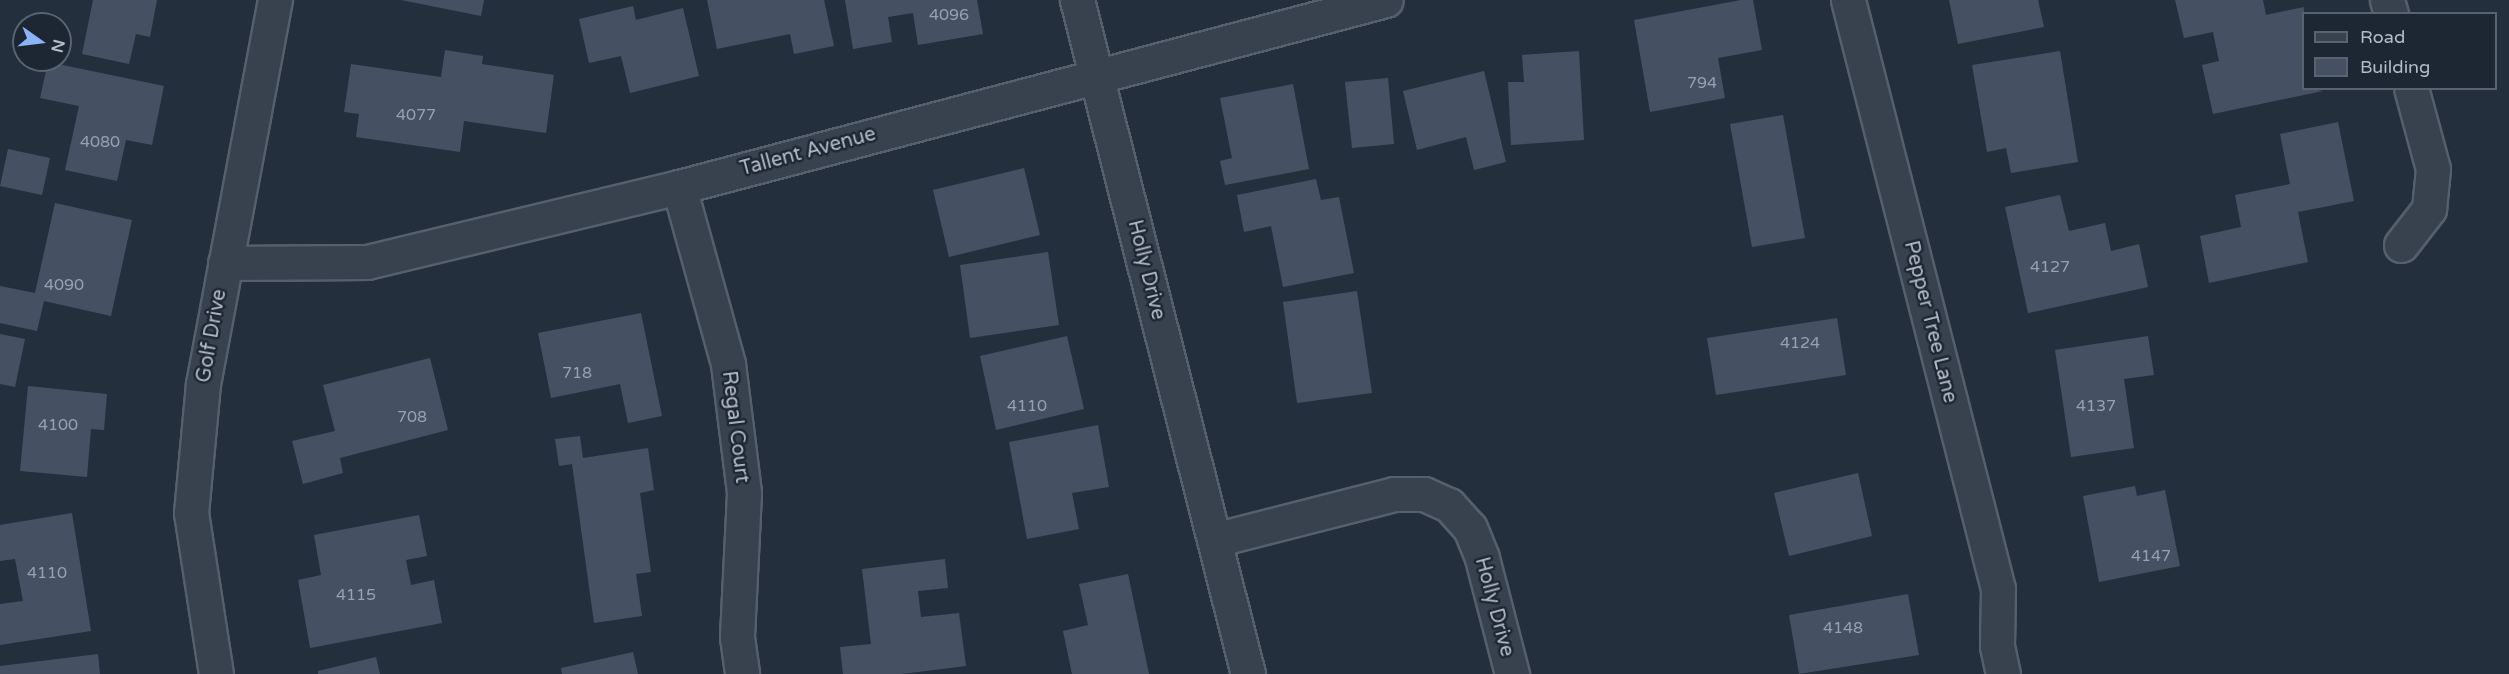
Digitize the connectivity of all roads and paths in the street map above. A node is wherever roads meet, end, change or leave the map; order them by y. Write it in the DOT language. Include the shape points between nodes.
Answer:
graph roads {
  1 [pos="274,0"];
  2 [pos="1077,0"];
  3 [pos="1386,0"];
  4 [pos="1848,0"];
  5 [pos="1097,76"];
  6 [pos="2412,90"];
  7 [pos="679,187"];
  8 [pos="2401,245"];
  9 [pos="225,263"];
  10 [pos="1214,540"];
  11 [pos="2000,660"];
  12 [pos="216,674"];
  13 [pos="742,674"];
  14 [pos="1248,674"];
  15 [pos="1512,674"];
  1 -- 9 [label="street, Golf Drive"];
  2 -- 5 [label="street, Holly Drive"];
  3 -- 5 [label="street, Tallent Avenue"];
  4 -- 11 [label="street, Pepper Tree Lane" via="1998,589"];
  5 -- 7 [label="street, Tallent Avenue"];
  5 -- 10 [label="street, Holly Drive"];
  6 -- 8 [label="street" via="2433,169 2429,209"];
  7 -- 9 [label="street, Tallent Avenue" via="367,262"];
  7 -- 13 [label="street, Regal Court" via="728,364 744,493 737,637"];
  9 -- 12 [label="street, Golf Drive" via="203,384 191,513"];
  10 -- 14 [label="street, Holly Drive"];
  10 -- 15 [label="street, Holly Drive" via="1394,494 1424,494 1441,501 1470,528 1482,558"];
}
